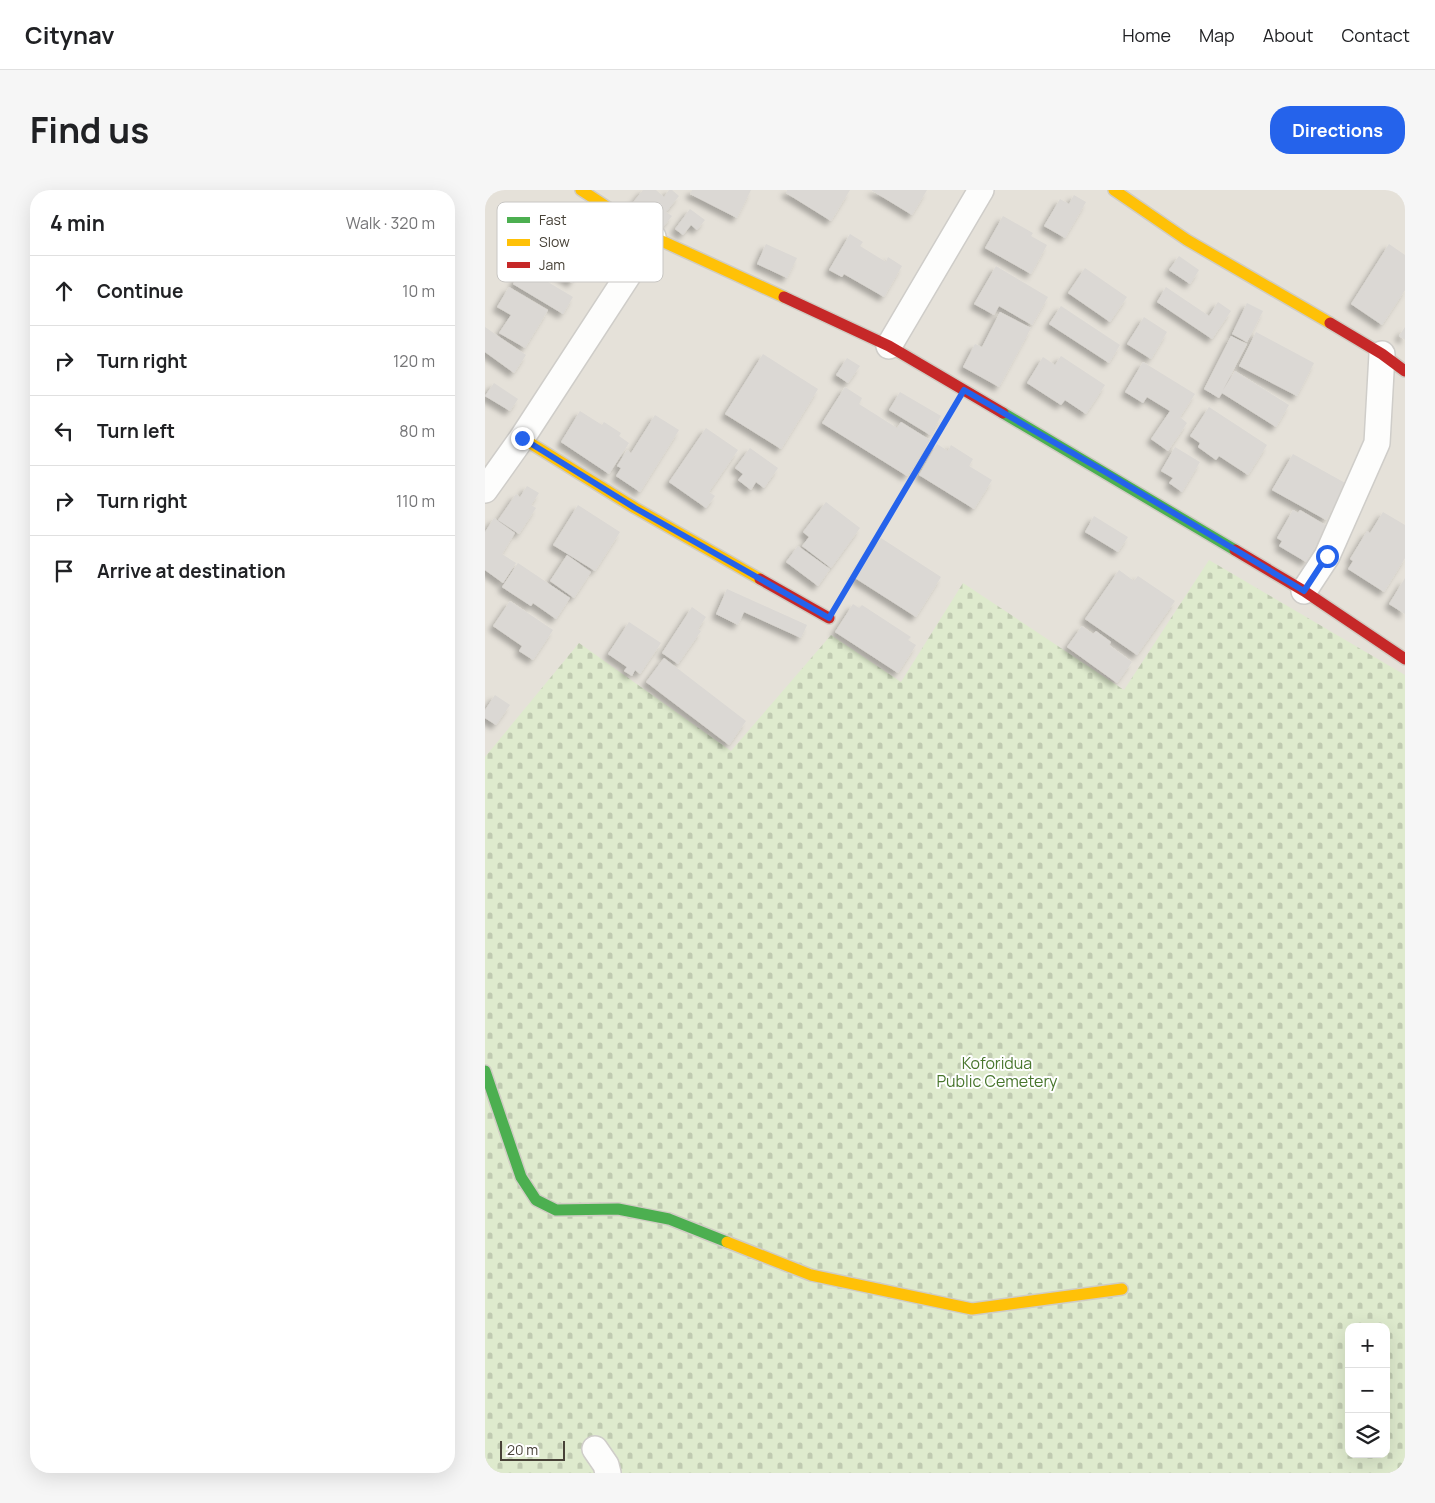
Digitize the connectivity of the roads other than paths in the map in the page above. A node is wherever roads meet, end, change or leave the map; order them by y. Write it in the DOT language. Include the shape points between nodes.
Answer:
graph roads {
  1 [pos="581,190"];
  2 [pos="981,190"];
  3 [pos="1114,190"];
  4 [pos="599,202"];
  5 [pos="663,242"];
  6 [pos="624,282"];
  7 [pos="889,346"];
  8 [pos="1382,354"];
  9 [pos="1405,371"];
  10 [pos="522,438"];
  11 [pos="485,490"];
  12 [pos="1304,591"];
  13 [pos="829,618"];
  14 [pos="1405,659"];
  15 [pos="485,1071"];
  16 [pos="1122,1289"];
  17 [pos="595,1449"];
  18 [pos="608,1473"];
  1 -- 4 [label="street"];
  2 -- 7 [label="street"];
  3 -- 8 [label="street" via="1187,240"];
  5 -- 7 [label="street"];
  6 -- 10 [label="street"];
  7 -- 12 [label="street"];
  8 -- 9 [label="street"];
  8 -- 12 [label="street" via="1377,443 1327,556"];
  10 -- 11 [label="street"];
  10 -- 13 [label="street" via="635,508"];
  12 -- 14 [label="street"];
  15 -- 16 [label="street" via="521,1177 536,1200 556,1210 618,1209 669,1219 811,1275 972,1309"];
  17 -- 18 [label="street"];
}
